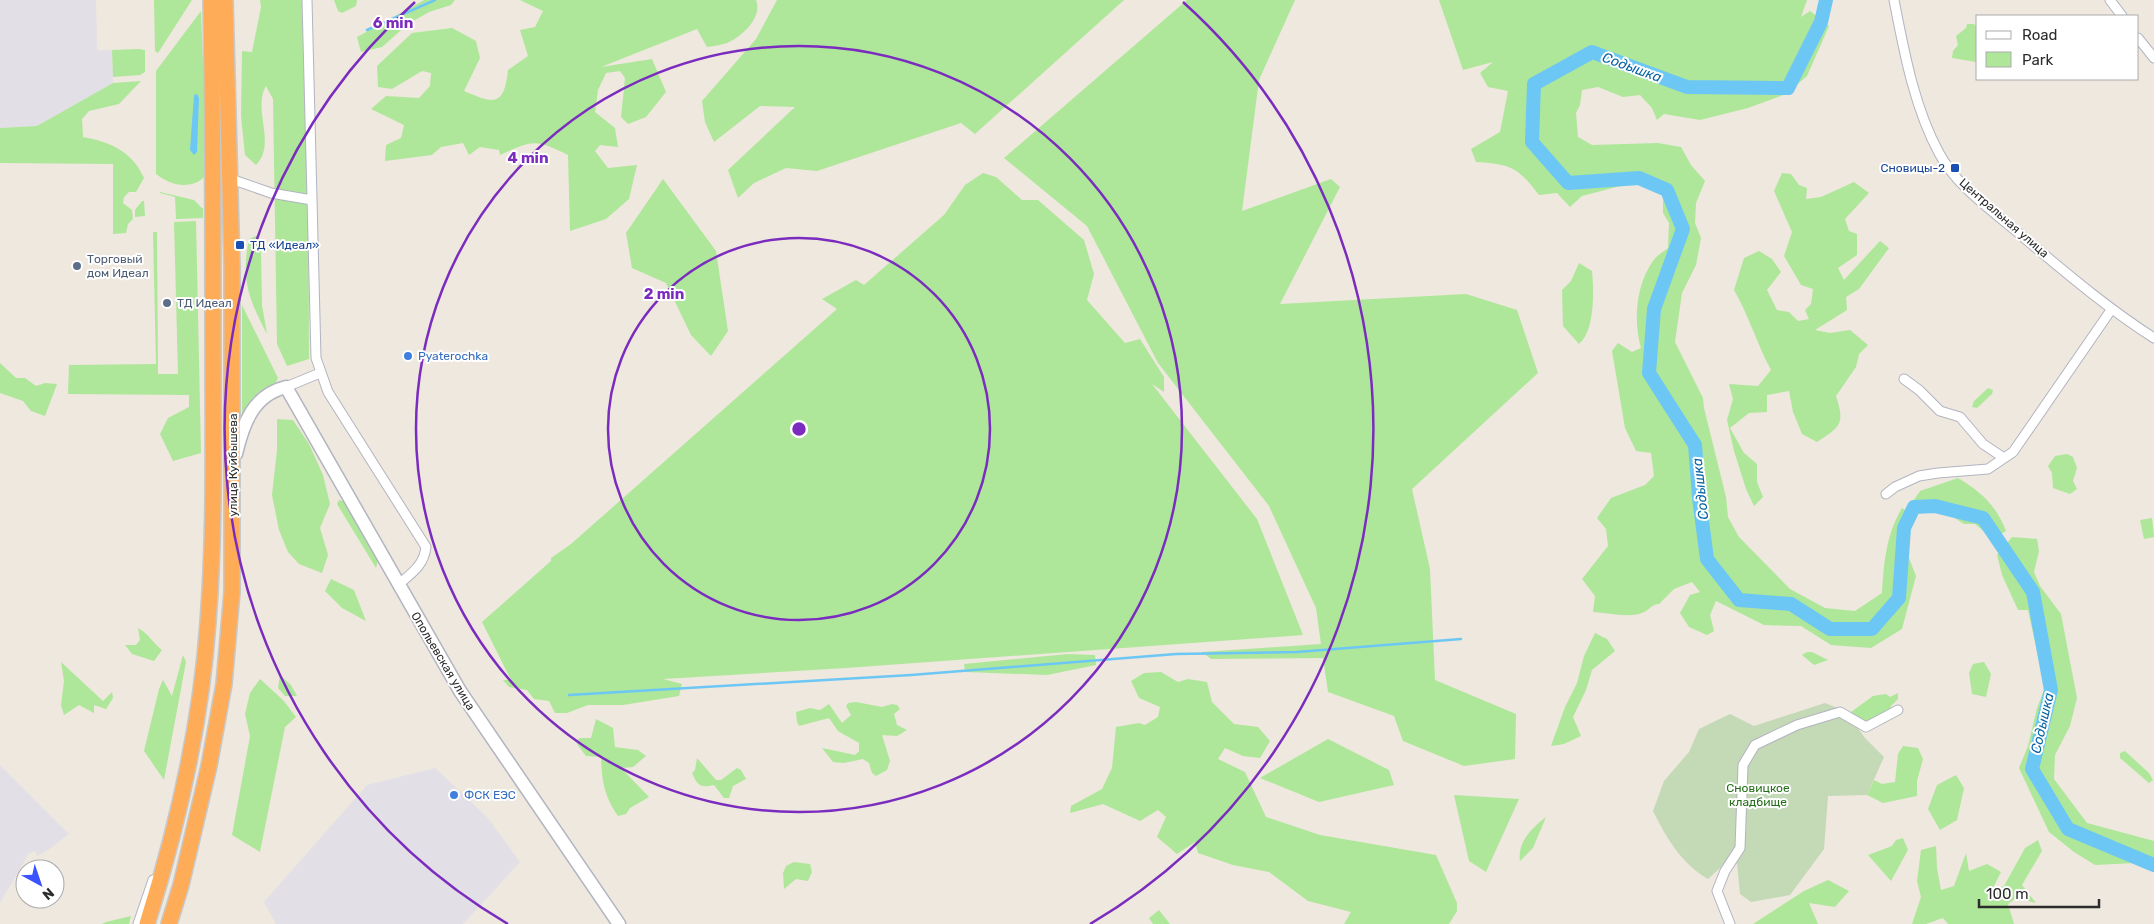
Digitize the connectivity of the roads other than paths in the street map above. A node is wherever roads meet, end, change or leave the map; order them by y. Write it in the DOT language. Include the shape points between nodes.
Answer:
graph roads {
  1 [pos="211,0"];
  2 [pos="225,0"];
  3 [pos="307,0"];
  4 [pos="1894,0"];
  5 [pos="2110,0"];
  6 [pos="2121,15"];
  7 [pos="2139,39"];
  8 [pos="2154,58"];
  9 [pos="231,179"];
  10 [pos="312,200"];
  11 [pos="2111,310"];
  12 [pos="2154,338"];
  13 [pos="320,373"];
  14 [pos="1904,379"];
  15 [pos="286,387"];
  16 [pos="2004,458"];
  17 [pos="234,462"];
  18 [pos="1886,494"];
  19 [pos="399,584"];
  20 [pos="1898,710"];
  21 [pos="169,851"];
  22 [pos="138,924"];
  23 [pos="147,924"];
  24 [pos="169,924"];
  25 [pos="619,924"];
  26 [pos="1730,924"];
  1 -- 21 [label="highway, улица Куйбышева" via="214,217 212,540 208,622 188,768"];
  2 -- 9 [label="highway, улица Куйбышева"];
  3 -- 10 [label="street"];
  4 -- 11 [label="street, Центральная улица" via="1922,119 1940,155 1976,197"];
  5 -- 6 [label="street"];
  7 -- 8 [label="street"];
  9 -- 10 [label="street" via="271,192"];
  9 -- 17 [label="highway, улица Куйбышева"];
  10 -- 13 [label="street" via="314,339"];
  11 -- 12 [label="street, Центральная улица"];
  11 -- 16 [label="street" via="2013,452"];
  13 -- 15 [label="street"];
  13 -- 19 [label="street" via="328,392 426,546 418,569"];
  14 -- 16 [label="street" via="1940,412 1960,417 1983,444"];
  15 -- 17 [label="street" via="262,397 253,407"];
  15 -- 19 [label="street, Опольевская улица"];
  16 -- 18 [label="street" via="1982,470 1919,476 1895,486"];
  17 -- 24 [label="highway, улица Куйбышева" via="232,592 224,684 206,786"];
  19 -- 25 [label="street, Опольевская улица" via="478,720"];
  20 -- 26 [label="street" via="1866,727 1840,712 1797,725 1755,745 1743,766 1740,848 1717,891"];
  21 -- 22 [label="street" via="153,879"];
  21 -- 23 [label="highway, улица Куйбышева"];
}
